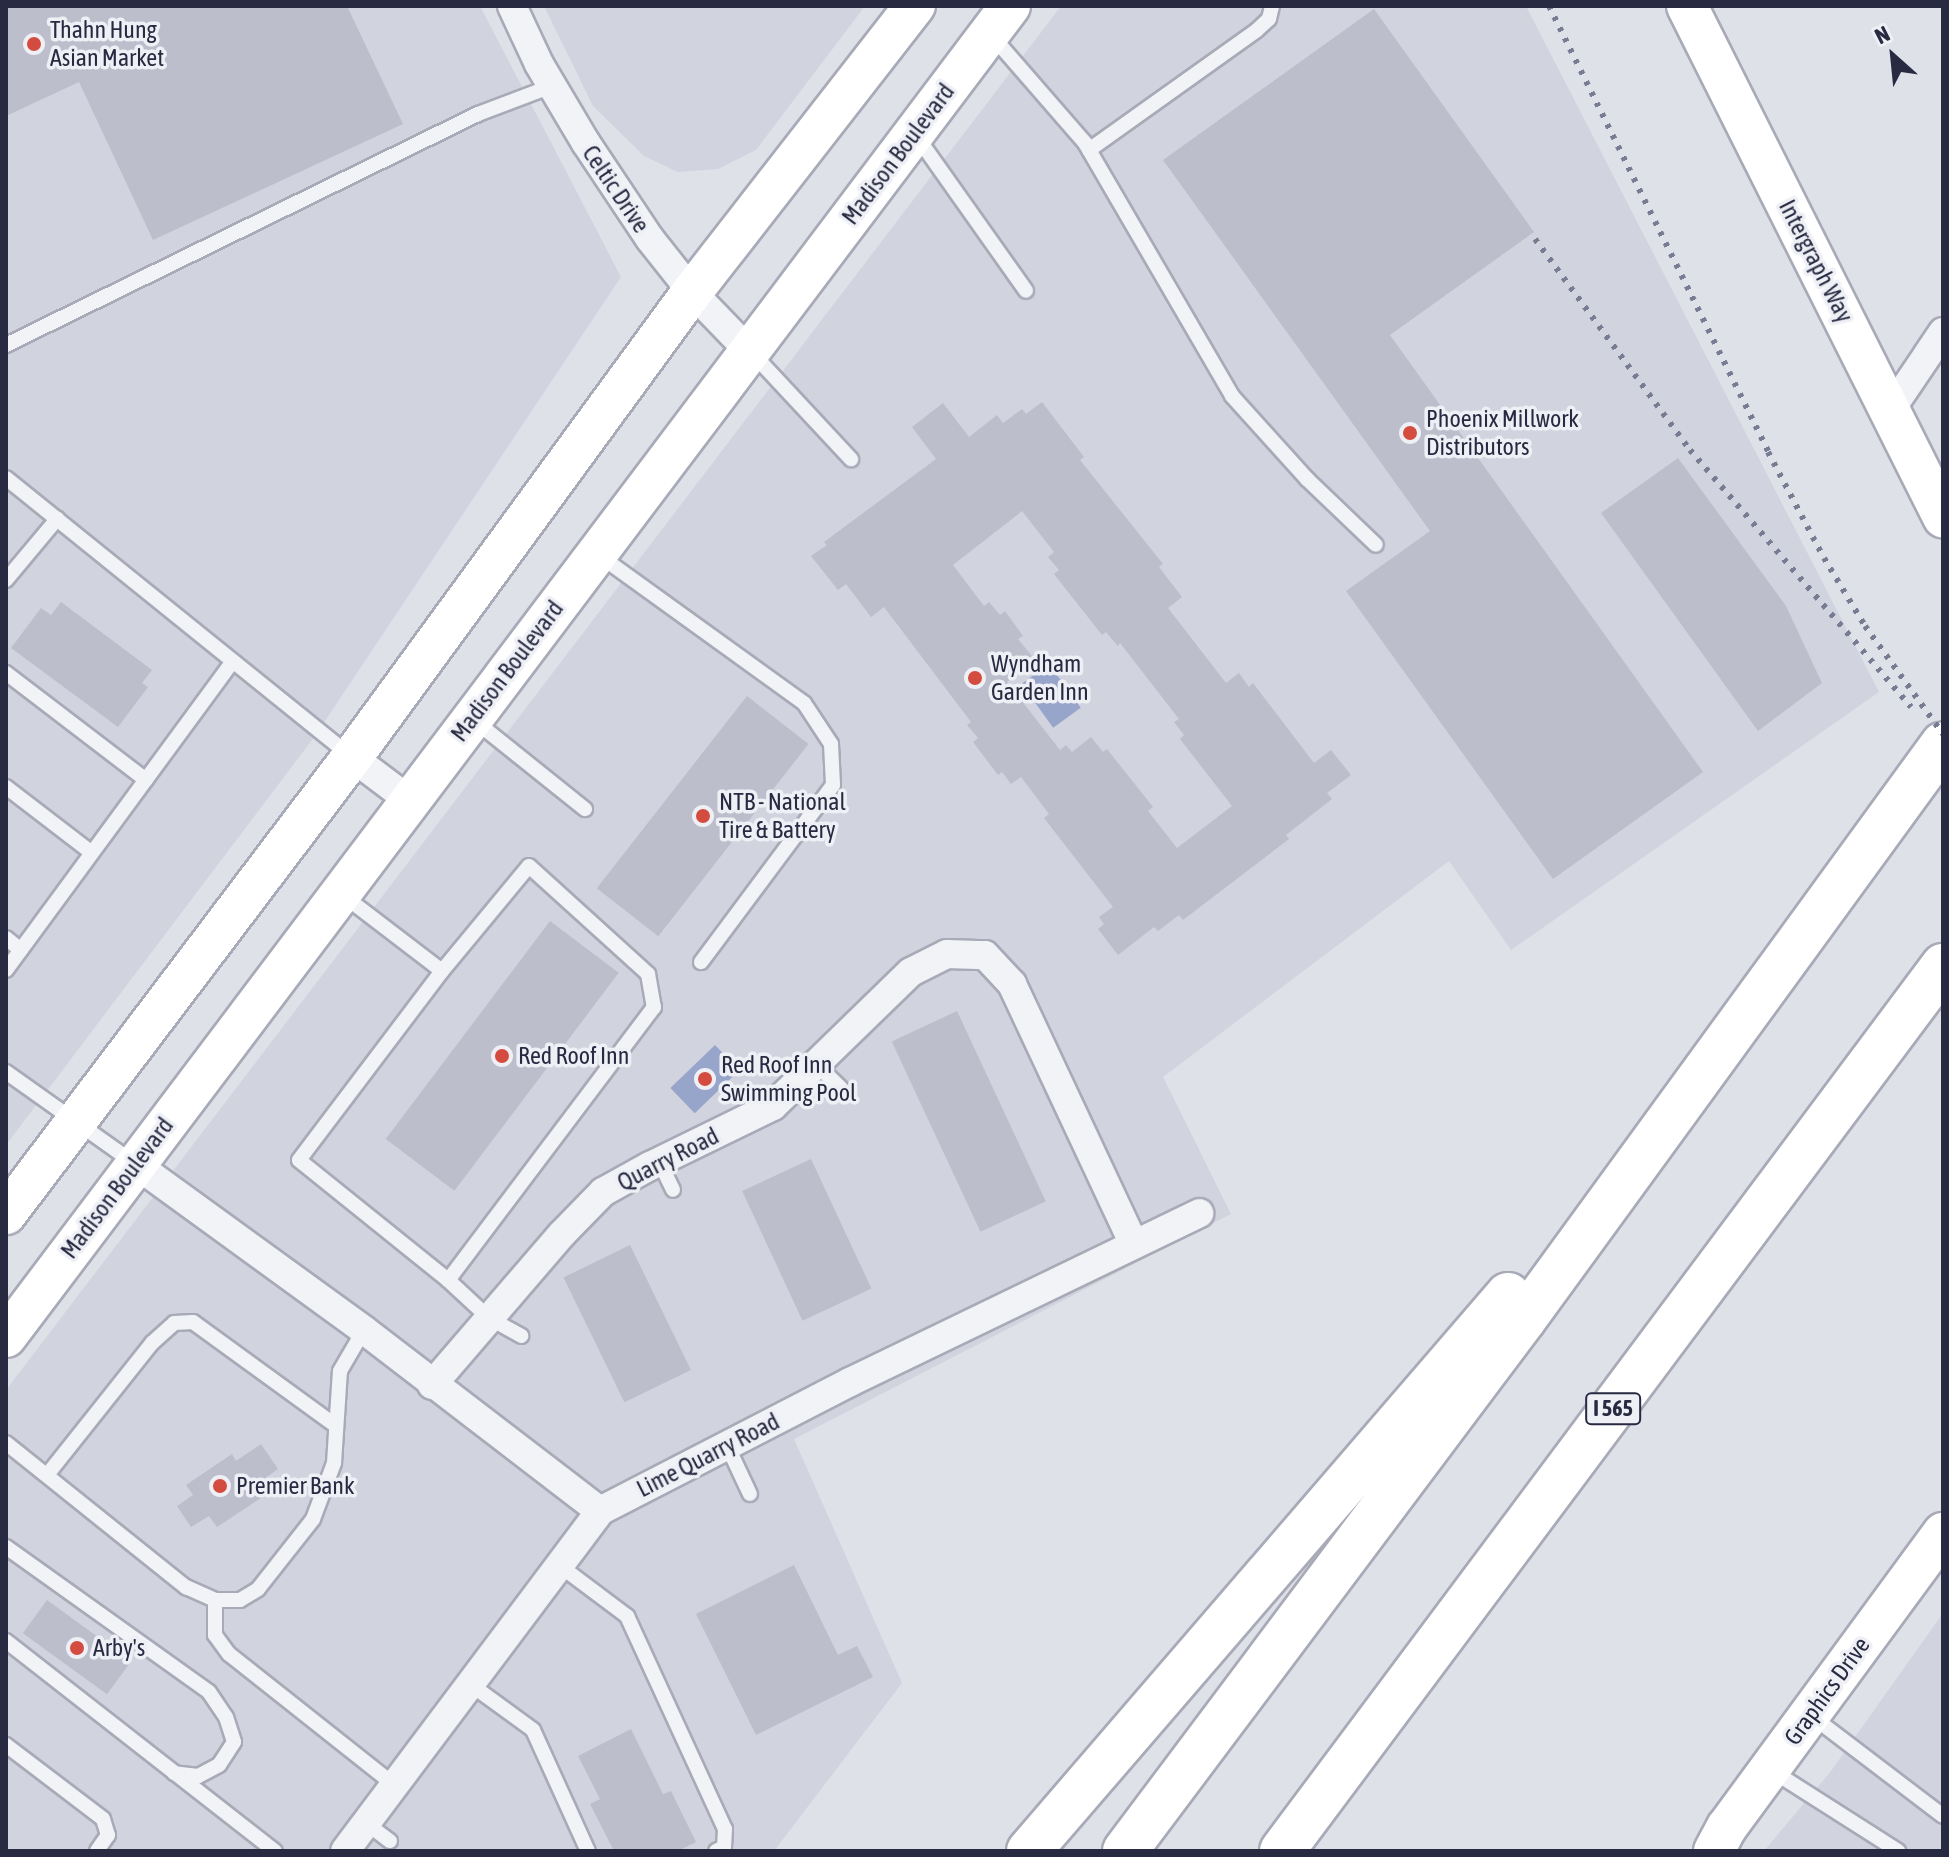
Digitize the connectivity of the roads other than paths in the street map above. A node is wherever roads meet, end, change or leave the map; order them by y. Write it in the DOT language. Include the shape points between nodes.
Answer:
graph roads {
  1 [pos="512,6"];
  2 [pos="915,6"];
  3 [pos="1272,6"];
  4 [pos="1687,6"];
  5 [pos="1000,19"];
  6 [pos="552,86"];
  7 [pos="914,133"];
  8 [pos="1089,150"];
  9 [pos="1026,291"];
  10 [pos="692,292"];
  11 [pos="1943,332"];
  12 [pos="6,345"];
  13 [pos="749,351"];
  14 [pos="1891,409"];
  15 [pos="851,459"];
  16 [pos="6,478"];
  17 [pos="1943,517"];
  18 [pos="57,519"];
  19 [pos="1376,545"];
  20 [pos="596,554"];
  21 [pos="6,580"];
  22 [pos="233,661"];
  23 [pos="6,673"];
  24 [pos="472,718"];
  25 [pos="1943,744"];
  26 [pos="352,757"];
  27 [pos="146,780"];
  28 [pos="6,787"];
  29 [pos="409,800"];
  30 [pos="585,809"];
  31 [pos="92,853"];
  32 [pos="341,893"];
  33 [pos="6,938"];
  34 [pos="21,950"];
  35 [pos="701,962"];
  36 [pos="1943,966"];
  37 [pos="6,970"];
  38 [pos="442,971"];
  39 [pos="1766,986"];
  40 [pos="818,1066"];
  41 [pos="6,1072"];
  42 [pos="841,1088"];
  43 [pos="75,1123"];
  44 [pos="659,1161"];
  45 [pos="134,1163"];
  46 [pos="673,1190"];
  47 [pos="1199,1213"];
  48 [pos="6,1214"];
  49 [pos="1134,1244"];
  50 [pos="448,1280"];
  51 [pos="489,1318"];
  52 [pos="364,1330"];
  53 [pos="521,1336"];
  54 [pos="6,1337"];
  55 [pos="432,1385"];
  56 [pos="335,1425"];
  57 [pos="6,1443"];
  58 [pos="727,1445"];
  59 [pos="47,1475"];
  60 [pos="750,1494"];
  61 [pos="600,1511"];
  62 [pos="1943,1533"];
  63 [pos="6,1547"];
  64 [pos="559,1565"];
  65 [pos="215,1600"];
  66 [pos="6,1641"];
  67 [pos="470,1684"];
  68 [pos="1810,1715"];
  69 [pos="6,1745"];
  70 [pos="1770,1769"];
  71 [pos="174,1773"];
  72 [pos="394,1785"];
  73 [pos="1943,1816"];
  74 [pos="366,1823"];
  75 [pos="390,1841"];
  76 [pos="97,1851"];
  77 [pos="275,1851"];
  78 [pos="345,1851"];
  79 [pos="588,1851"];
  80 [pos="716,1851"];
  81 [pos="1029,1851"];
  82 [pos="1125,1851"];
  83 [pos="1282,1851"];
  84 [pos="1714,1851"];
  85 [pos="1898,1851"];
  1 -- 6 [label="street, Celtic Drive"];
  2 -- 10 [label="main road"];
  3 -- 8 [label="lane" via="1269,19 1257,30"];
  4 -- 14 [label="main road, Intergraph Way"];
  5 -- 7 [label="main road, Madison Boulevard"];
  5 -- 8 [label="lane"];
  6 -- 10 [label="street, Celtic Drive" via="642,227"];
  6 -- 12 [label="lane" via="478,114"];
  7 -- 9 [label="lane"];
  7 -- 13 [label="main road, Madison Boulevard"];
  8 -- 19 [label="lane" via="1232,396"];
  10 -- 13 [label="street, Celtic Drive"];
  10 -- 26 [label="main road"];
  11 -- 14 [label="street"];
  13 -- 15 [label="lane"];
  13 -- 20 [label="main road, Madison Boulevard"];
  14 -- 17 [label="main road, Intergraph Way"];
  16 -- 18 [label="lane"];
  18 -- 21 [label="lane"];
  18 -- 22 [label="lane"];
  20 -- 24 [label="main road, Madison Boulevard"];
  20 -- 35 [label="lane" via="804,703 831,744 833,785"];
  22 -- 26 [label="lane"];
  22 -- 27 [label="lane"];
  23 -- 27 [label="lane"];
  24 -- 29 [label="main road, Madison Boulevard"];
  24 -- 30 [label="lane"];
  25 -- 39 [label="highway"];
  26 -- 29 [label="street"];
  26 -- 43 [label="main road"];
  27 -- 31 [label="lane"];
  28 -- 31 [label="lane"];
  29 -- 32 [label="main road, Madison Boulevard"];
  31 -- 34 [label="lane"];
  32 -- 38 [label="lane"];
  32 -- 45 [label="main road, Madison Boulevard"];
  33 -- 34 [label="lane"];
  34 -- 37 [label="lane"];
  36 -- 83 [label="highway, I 565"];
  38 -- 50 [label="lane" via="299,1160"];
  38 -- 50 [label="lane" via="529,866 648,974 654,1007"];
  39 -- 81 [label="highway" via="1503,1301"];
  39 -- 82 [label="highway"];
  40 -- 42 [label="lane"];
  40 -- 44 [label="street, Quarry Road" via="773,1106"];
  40 -- 49 [label="street, Quarry Road" via="911,972 947,954 985,955 1012,984"];
  41 -- 43 [label="lane"];
  43 -- 45 [label="lane"];
  43 -- 48 [label="main road"];
  44 -- 46 [label="lane"];
  44 -- 51 [label="street, Quarry Road" via="603,1192"];
  45 -- 52 [label="street"];
  45 -- 54 [label="main road, Madison Boulevard"];
  47 -- 49 [label="street, Lime Quarry Road"];
  49 -- 58 [label="street, Lime Quarry Road"];
  50 -- 51 [label="lane"];
  51 -- 53 [label="lane"];
  51 -- 55 [label="street, Quarry Road"];
  52 -- 55 [label="street"];
  52 -- 56 [label="lane" via="340,1371"];
  55 -- 61 [label="street"];
  56 -- 59 [label="lane" via="193,1322 174,1323 152,1343"];
  56 -- 65 [label="lane" via="334,1463 313,1519 258,1589 240,1600"];
  57 -- 59 [label="lane"];
  58 -- 60 [label="lane"];
  58 -- 61 [label="street, Lime Quarry Road"];
  59 -- 65 [label="lane" via="186,1587"];
  61 -- 64 [label="street, Lime Quarry Road"];
  62 -- 68 [label="main road, Graphics Drive"];
  63 -- 71 [label="lane" via="209,1692 226,1717 234,1742 219,1765 198,1776"];
  64 -- 67 [label="street, Lime Quarry Road"];
  64 -- 80 [label="lane" via="627,1616 725,1829 724,1847"];
  65 -- 72 [label="lane" via="215,1635 229,1654"];
  66 -- 71 [label="lane"];
  67 -- 72 [label="street, Lime Quarry Road"];
  67 -- 79 [label="lane" via="533,1730"];
  68 -- 70 [label="main road, Graphics Drive"];
  68 -- 73 [label="lane"];
  69 -- 76 [label="lane" via="103,1819 108,1835"];
  70 -- 84 [label="main road, Graphics Drive"];
  70 -- 85 [label="lane"];
  71 -- 77 [label="lane"];
  72 -- 74 [label="street, Lime Quarry Road"];
  74 -- 75 [label="lane"];
  74 -- 78 [label="street, Lime Quarry Road"];
}
